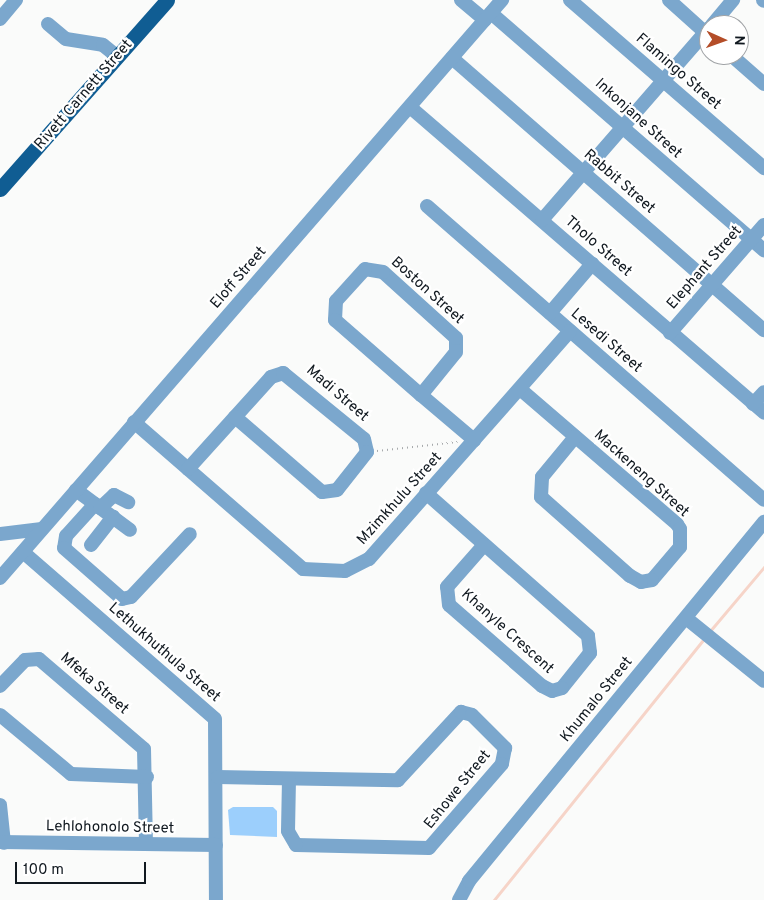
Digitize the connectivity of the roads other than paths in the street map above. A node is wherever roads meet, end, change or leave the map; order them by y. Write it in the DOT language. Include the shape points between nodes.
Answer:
graph roads {
  1 [pos="16,0"];
  2 [pos="167,0"];
  3 [pos="461,0"];
  4 [pos="502,0"];
  5 [pos="570,0"];
  6 [pos="669,0"];
  7 [pos="733,0"];
  8 [pos="586,5"];
  9 [pos="721,15"];
  10 [pos="488,17"];
  11 [pos="0,19"];
  12 [pos="699,22"];
  13 [pos="48,24"];
  14 [pos="699,41"];
  15 [pos="118,57"];
  16 [pos="452,58"];
  17 [pos="742,65"];
  18 [pos="663,81"];
  19 [pos="764,84"];
  20 [pos="410,107"];
  21 [pos="623,126"];
  22 [pos="764,168"];
  23 [pos="583,172"];
  24 [pos="0,189"];
  25 [pos="427,206"];
  26 [pos="542,220"];
  27 [pos="764,225"];
  28 [pos="752,240"];
  29 [pos="764,250"];
  30 [pos="592,264"];
  31 [pos="712,284"];
  32 [pos="550,313"];
  33 [pos="764,330"];
  34 [pos="570,331"];
  35 [pos="670,333"];
  36 [pos="520,389"];
  37 [pos="764,392"];
  38 [pos="421,394"];
  39 [pos="759,408"];
  40 [pos="235,417"];
  41 [pos="134,422"];
  42 [pos="575,437"];
  43 [pos="474,440"];
  44 [pos="188,469"];
  45 [pos="76,490"];
  46 [pos="426,493"];
  47 [pos="764,500"];
  48 [pos="128,502"];
  49 [pos="97,506"];
  50 [pos="113,517"];
  51 [pos="764,522"];
  52 [pos="42,529"];
  53 [pos="130,530"];
  54 [pos="0,534"];
  55 [pos="190,534"];
  56 [pos="91,545"];
  57 [pos="484,545"];
  58 [pos="23,552"];
  59 [pos="0,578"];
  60 [pos="686,618"];
  61 [pos="764,681"];
  62 [pos="0,686"];
  63 [pos="0,715"];
  64 [pos="147,777"];
  65 [pos="218,777"];
  66 [pos="289,779"];
  67 [pos="0,806"];
  68 [pos="2,842"];
  69 [pos="146,844"];
  70 [pos="216,845"];
  71 [pos="216,900"];
  72 [pos="459,900"];
  1 -- 11 [label="street"];
  2 -- 15 [label="main road, Rivett Carnett Street"];
  3 -- 10 [label="street, Inkonjane Street"];
  4 -- 10 [label="street, Eloff Street"];
  5 -- 8 [label="street, Flamingo Street"];
  6 -- 12 [label="street"];
  7 -- 9 [label="street"];
  8 -- 18 [label="street, Flamingo Street"];
  10 -- 16 [label="street, Eloff Street"];
  10 -- 21 [label="street, Inkonjane Street"];
  13 -- 15 [label="street" via="66,39 103,45"];
  14 -- 18 [label="street"];
  15 -- 24 [label="main road, Rivett Carnett Street"];
  16 -- 20 [label="street, Eloff Street"];
  16 -- 23 [label="street, Rabbit Street"];
  17 -- 19 [label="street"];
  18 -- 21 [label="street"];
  18 -- 22 [label="street, Flamingo Street"];
  20 -- 26 [label="street, Tholo Street"];
  20 -- 41 [label="street, Eloff Street"];
  21 -- 23 [label="street"];
  21 -- 28 [label="street, Inkonjane Street"];
  23 -- 26 [label="street"];
  23 -- 31 [label="street, Rabbit Street"];
  25 -- 32 [label="street, Lesedi Street"];
  26 -- 30 [label="street, Tholo Street"];
  27 -- 28 [label="street, Elephant Street"];
  28 -- 29 [label="street, Inkonjane Street"];
  28 -- 31 [label="street, Elephant Street"];
  30 -- 32 [label="street"];
  30 -- 35 [label="street, Tholo Street"];
  31 -- 33 [label="street, Rabbit Street"];
  31 -- 35 [label="street, Elephant Street"];
  32 -- 34 [label="street, Lesedi Street"];
  34 -- 36 [label="street, Mzimkhulu Street"];
  34 -- 47 [label="street, Lesedi Street"];
  35 -- 39 [label="street, Tholo Street"];
  36 -- 42 [label="street, Mackeneng Street"];
  36 -- 43 [label="street, Mzimkhulu Street"];
  37 -- 39 [label="street"];
  38 -- 38 [label="street, Boston Street" via="333,316 336,301 365,269 383,272 456,338 456,352"];
  38 -- 43 [label="street, Boston Street"];
  40 -- 40 [label="street, Madi Street" via="271,377 283,373 364,439 367,452 337,490 322,492"];
  40 -- 44 [label="street, Madi Street"];
  41 -- 44 [label="street, Mzimkhulu Street"];
  41 -- 45 [label="street, Eloff Street"];
  42 -- 42 [label="street, Mackeneng Street" via="680,529 680,548 652,580 641,582 630,576 541,497 542,477"];
  43 -- 46 [label="street, Mzimkhulu Street"];
  44 -- 46 [label="street, Mzimkhulu Street" via="292,561 316,572 345,571 362,564"];
  45 -- 49 [label="street"];
  45 -- 52 [label="street, Eloff Street"];
  46 -- 57 [label="street, Khanyle Crescent"];
  48 -- 49 [label="street" via="114,495"];
  49 -- 50 [label="street"];
  49 -- 55 [label="street" via="63,544 122,599 131,597"];
  50 -- 53 [label="street"];
  50 -- 56 [label="street"];
  51 -- 60 [label="street, Khumalo Street"];
  52 -- 54 [label="street"];
  52 -- 58 [label="street, Eloff Street"];
  57 -- 57 [label="street, Khanyle Crescent" via="590,640 590,654 562,688 552,691 542,686 449,605 447,587"];
  58 -- 59 [label="street, Eloff Street"];
  58 -- 65 [label="street, Lethukhuthula Street" via="215,719"];
  60 -- 61 [label="street"];
  60 -- 72 [label="street, Khumalo Street" via="469,881"];
  62 -- 64 [label="street, Mfeka Street" via="25,660 35,658 44,662 144,749"];
  63 -- 64 [label="street" via="71,774"];
  64 -- 69 [label="street, Mfeka Street"];
  65 -- 66 [label="street, Eshowe Street"];
  65 -- 70 [label="street, Lethukhuthula Street"];
  66 -- 66 [label="street, Eshowe Street" via="401,779 461,712 472,715 505,748 502,764 429,848 296,845 288,831"];
  67 -- 68 [label="street, Lehlohonolo Street"];
  68 -- 69 [label="street, Lehlohonolo Street"];
  69 -- 70 [label="street, Lehlohonolo Street"];
  70 -- 71 [label="street, Lethukhuthula Street"];
}
